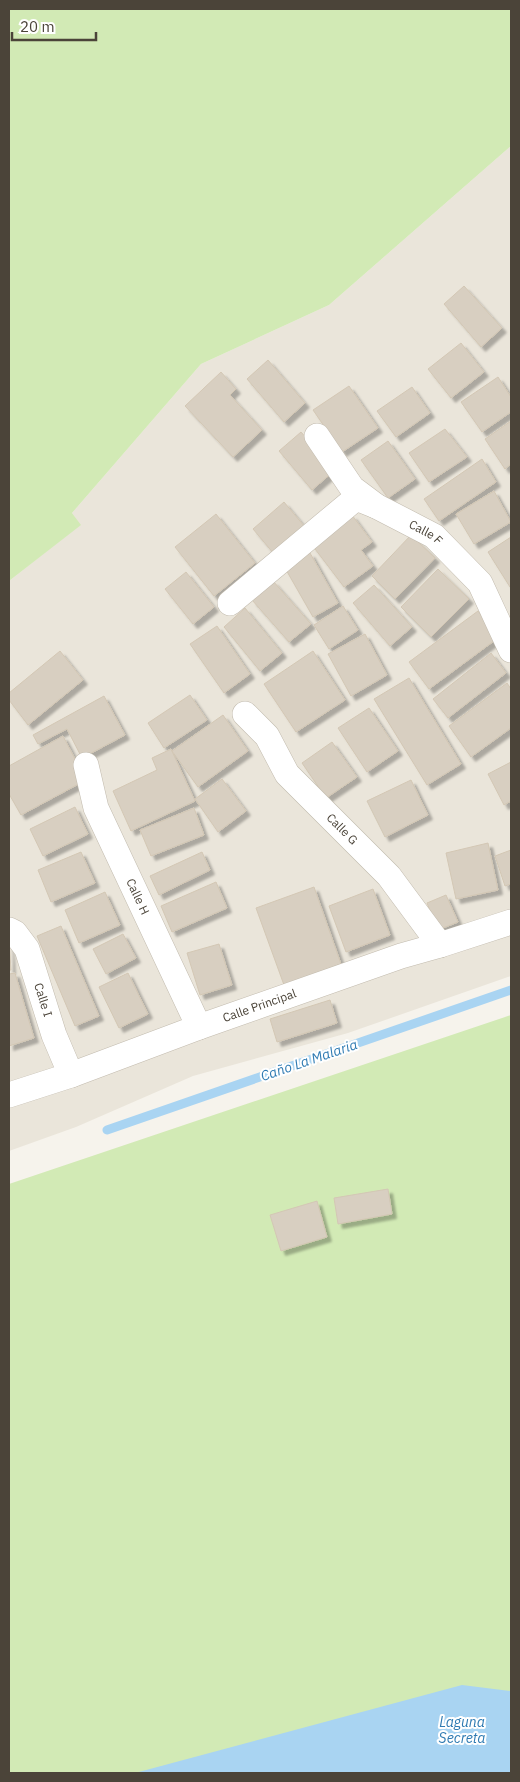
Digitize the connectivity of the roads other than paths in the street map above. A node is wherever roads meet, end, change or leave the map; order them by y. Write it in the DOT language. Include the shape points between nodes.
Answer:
graph roads {
  1 [pos="317,436"];
  2 [pos="376,506"];
  3 [pos="230,603"];
  4 [pos="511,650"];
  5 [pos="245,714"];
  6 [pos="86,765"];
  7 [pos="511,922"];
  8 [pos="9,930"];
  9 [pos="440,945"];
  10 [pos="199,1027"];
  11 [pos="71,1075"];
  12 [pos="9,1095"];
  1 -- 2 [label="street, Calle F" via="352,488"];
  2 -- 3 [label="street" via="356,498"];
  2 -- 4 [label="street, Calle F" via="434,536 480,583"];
  5 -- 9 [label="street, Calle G" via="267,736 287,774 390,876"];
  6 -- 10 [label="street, Calle H" via="96,808"];
  7 -- 9 [label="street, Calle Principal"];
  8 -- 11 [label="street, Calle I" via="27,949 54,1035"];
  9 -- 10 [label="street, Calle Principal"];
  10 -- 11 [label="street, Calle Principal"];
  11 -- 12 [label="street, Calle Principal"];
}
